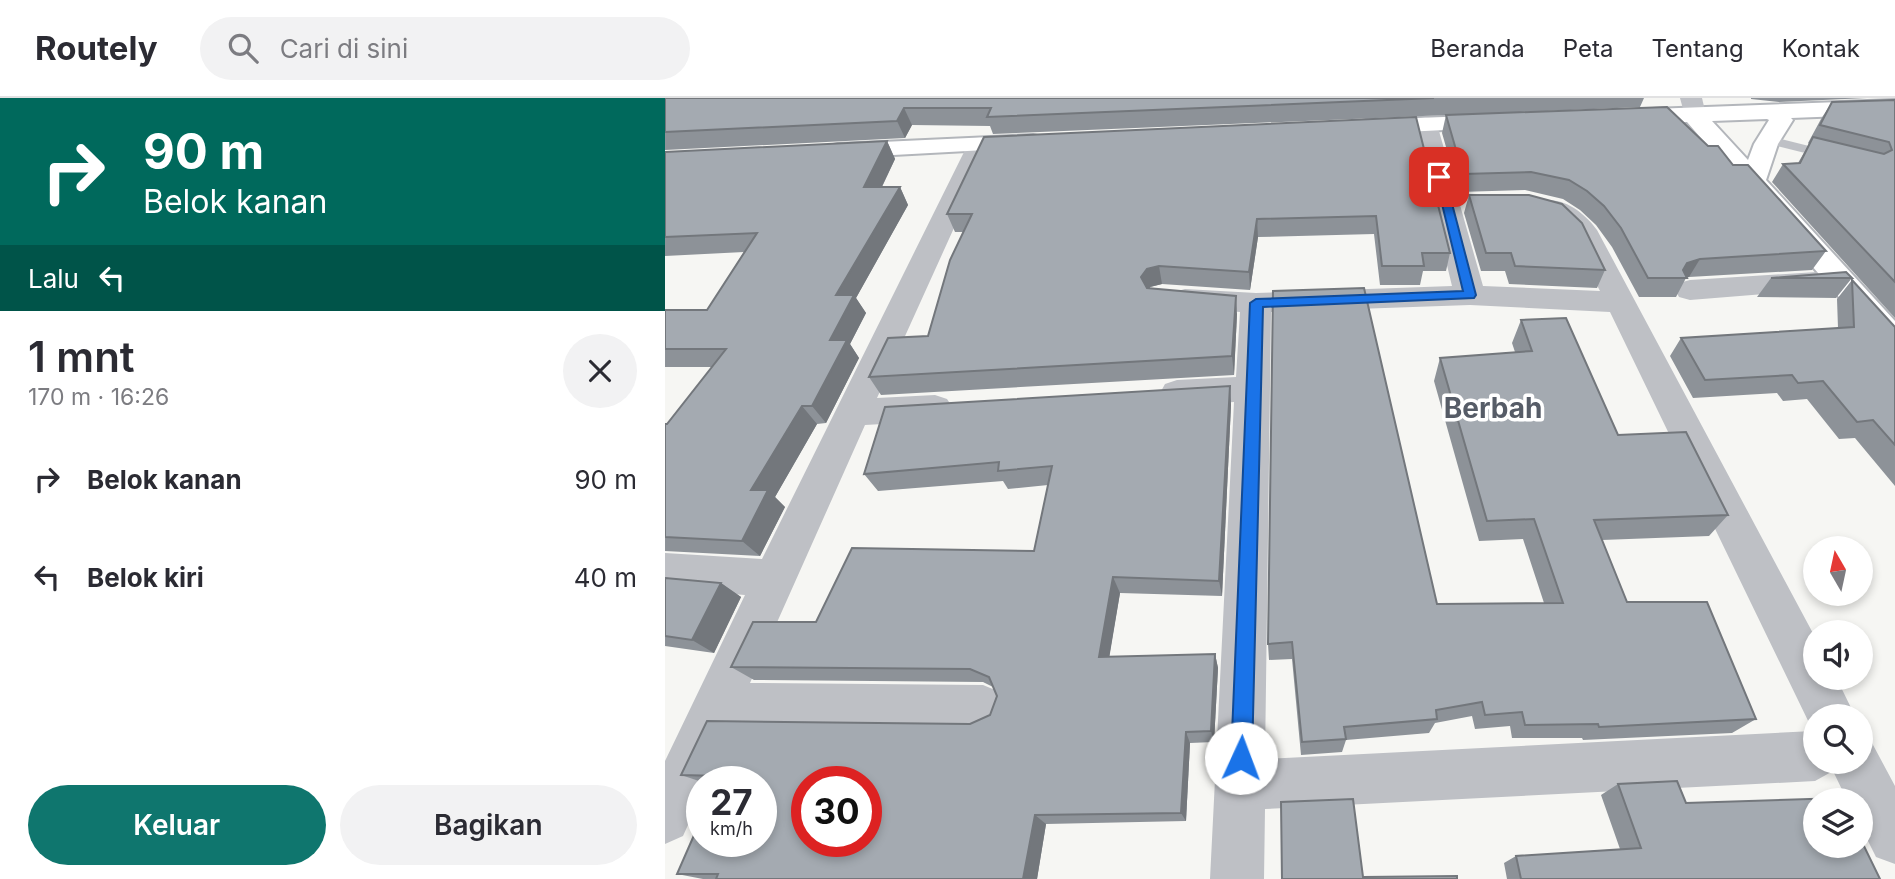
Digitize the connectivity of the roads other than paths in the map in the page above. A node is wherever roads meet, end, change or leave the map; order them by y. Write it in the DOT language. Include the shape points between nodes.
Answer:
graph roads {
  1 [pos="1693,107"];
  2 [pos="1895,107"];
  3 [pos="1776,113"];
  4 [pos="1600,118"];
  5 [pos="1519,121"];
  6 [pos="1425,124"];
  7 [pos="1342,128"];
  8 [pos="1769,140"];
  9 [pos="1050,141"];
  10 [pos="980,144"];
  11 [pos="816,152"];
  12 [pos="1846,159"];
  13 [pos="1752,183"];
  14 [pos="1525,203"];
  15 [pos="1840,280"];
  16 [pos="1690,290"];
  17 [pos="1470,295"];
  18 [pos="1162,297"];
  19 [pos="1622,302"];
  20 [pos="1256,303"];
  21 [pos="1895,341"];
  22 [pos="1252,388"];
  23 [pos="1142,395"];
  24 [pos="977,405"];
  25 [pos="853,413"];
  26 [pos="665,571"];
  27 [pos="774,579"];
  28 [pos="1825,704"];
  29 [pos="716,706"];
  30 [pos="983,709"];
  31 [pos="1803,756"];
  32 [pos="1861,774"];
  33 [pos="1241,785"];
  34 [pos="665,818"];
  35 [pos="1895,838"];
  36 [pos="1237,879"];
  1 -- 3 [label="main road"];
  1 -- 4 [label="main road"];
  1 -- 13 [label="main road"];
  2 -- 3 [label="main road"];
  3 -- 8 [label="main road" via="1781,120"];
  5 -- 6 [label="main road"];
  6 -- 7 [label="main road"];
  6 -- 17 [label="street" via="1459,203"];
  8 -- 12 [label="lane"];
  8 -- 13 [label="main road"];
  9 -- 10 [label="main road"];
  10 -- 11 [label="main road"];
  10 -- 25 [label="street"];
  13 -- 15 [label="main road"];
  14 -- 19 [label="street" via="1554,207 1583,230"];
  15 -- 16 [label="street"];
  15 -- 21 [label="main road"];
  17 -- 19 [label="street"];
  17 -- 20 [label="street"];
  18 -- 20 [label="street"];
  19 -- 28 [label="street"];
  20 -- 22 [label="street"];
  22 -- 23 [label="street"];
  22 -- 33 [label="street"];
  24 -- 25 [label="street"];
  25 -- 27 [label="street"];
  26 -- 27 [label="street"];
  27 -- 29 [label="street"];
  29 -- 30 [label="street"];
  29 -- 34 [label="street"];
  31 -- 33 [label="street"];
  32 -- 35 [label="street"];
  33 -- 36 [label="street"];
}
